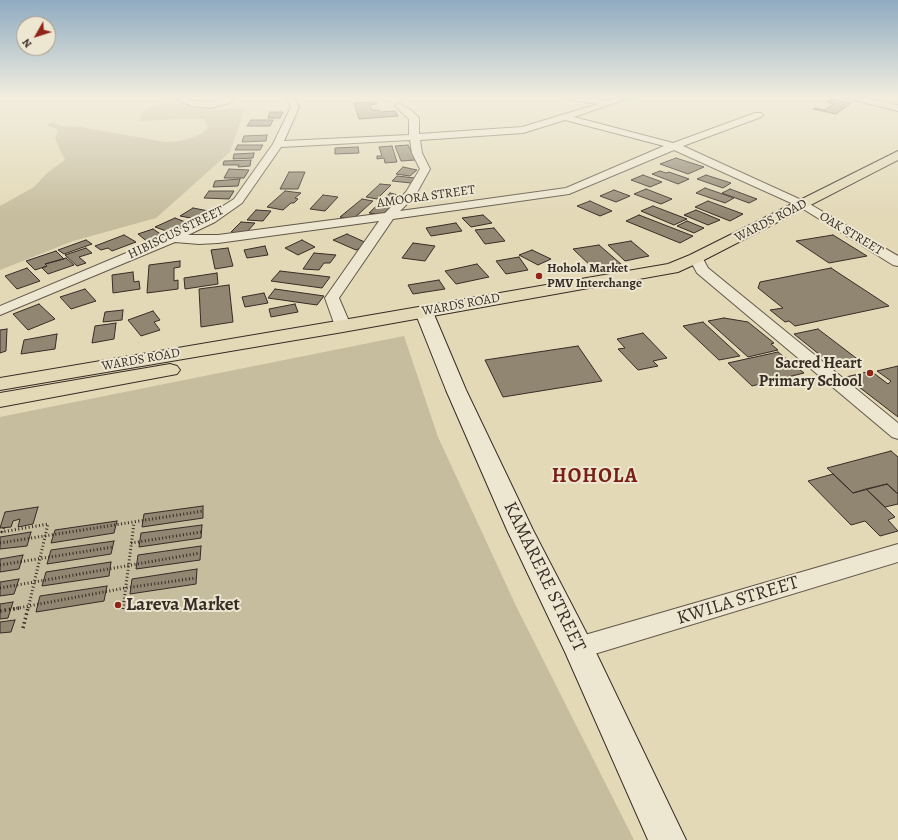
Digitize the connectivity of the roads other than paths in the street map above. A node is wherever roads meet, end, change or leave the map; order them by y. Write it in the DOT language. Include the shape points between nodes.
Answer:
graph roads {
  1 [pos="282,136"];
  2 [pos="411,136"];
  3 [pos="414,136"];
  4 [pos="638,136"];
  5 [pos="701,136"];
  6 [pos="278,144"];
  7 [pos="674,146"];
  8 [pos="898,155"];
  9 [pos="898,172"];
  10 [pos="810,209"];
  11 [pos="389,216"];
  12 [pos="173,238"];
  13 [pos="898,262"];
  14 [pos="699,264"];
  15 [pos="0,311"];
  16 [pos="426,318"];
  17 [pos="344,326"];
  18 [pos="0,384"];
  19 [pos="0,400"];
  20 [pos="898,433"];
  21 [pos="898,553"];
  22 [pos="578,648"];
  23 [pos="667,840"];
  1 -- 6 [label="street, HIBISCUS STREET"];
  2 -- 6 [label="street"];
  3 -- 11 [label="street" via="417,154 425,169 410,194"];
  4 -- 7 [label="street, OAK STREET"];
  5 -- 7 [label="street, AMOORA STREET"];
  6 -- 12 [label="street, HIBISCUS STREET" via="238,201 211,219"];
  7 -- 10 [label="street, OAK STREET"];
  7 -- 11 [label="street, AMOORA STREET" via="569,191"];
  8 -- 10 [label="main road, WARDS ROAD"];
  9 -- 10 [label="main road, WARDS ROAD"];
  10 -- 13 [label="street, OAK STREET"];
  10 -- 14 [label="main road, WARDS ROAD"];
  11 -- 12 [label="street, AMOORA STREET" via="218,239"];
  11 -- 17 [label="street" via="332,298"];
  12 -- 15 [label="street, HIBISCUS STREET"];
  14 -- 16 [label="main road, WARDS ROAD" via="675,278"];
  14 -- 20 [label="street"];
  16 -- 17 [label="main road, WARDS ROAD"];
  16 -- 19 [label="main road, WARDS ROAD"];
  16 -- 22 [label="street, KAMARERE STREET" via="481,446"];
  17 -- 18 [label="main road, WARDS ROAD"];
  21 -- 22 [label="street, KWILA STREET"];
  22 -- 23 [label="street, KAMARERE STREET"];
}
